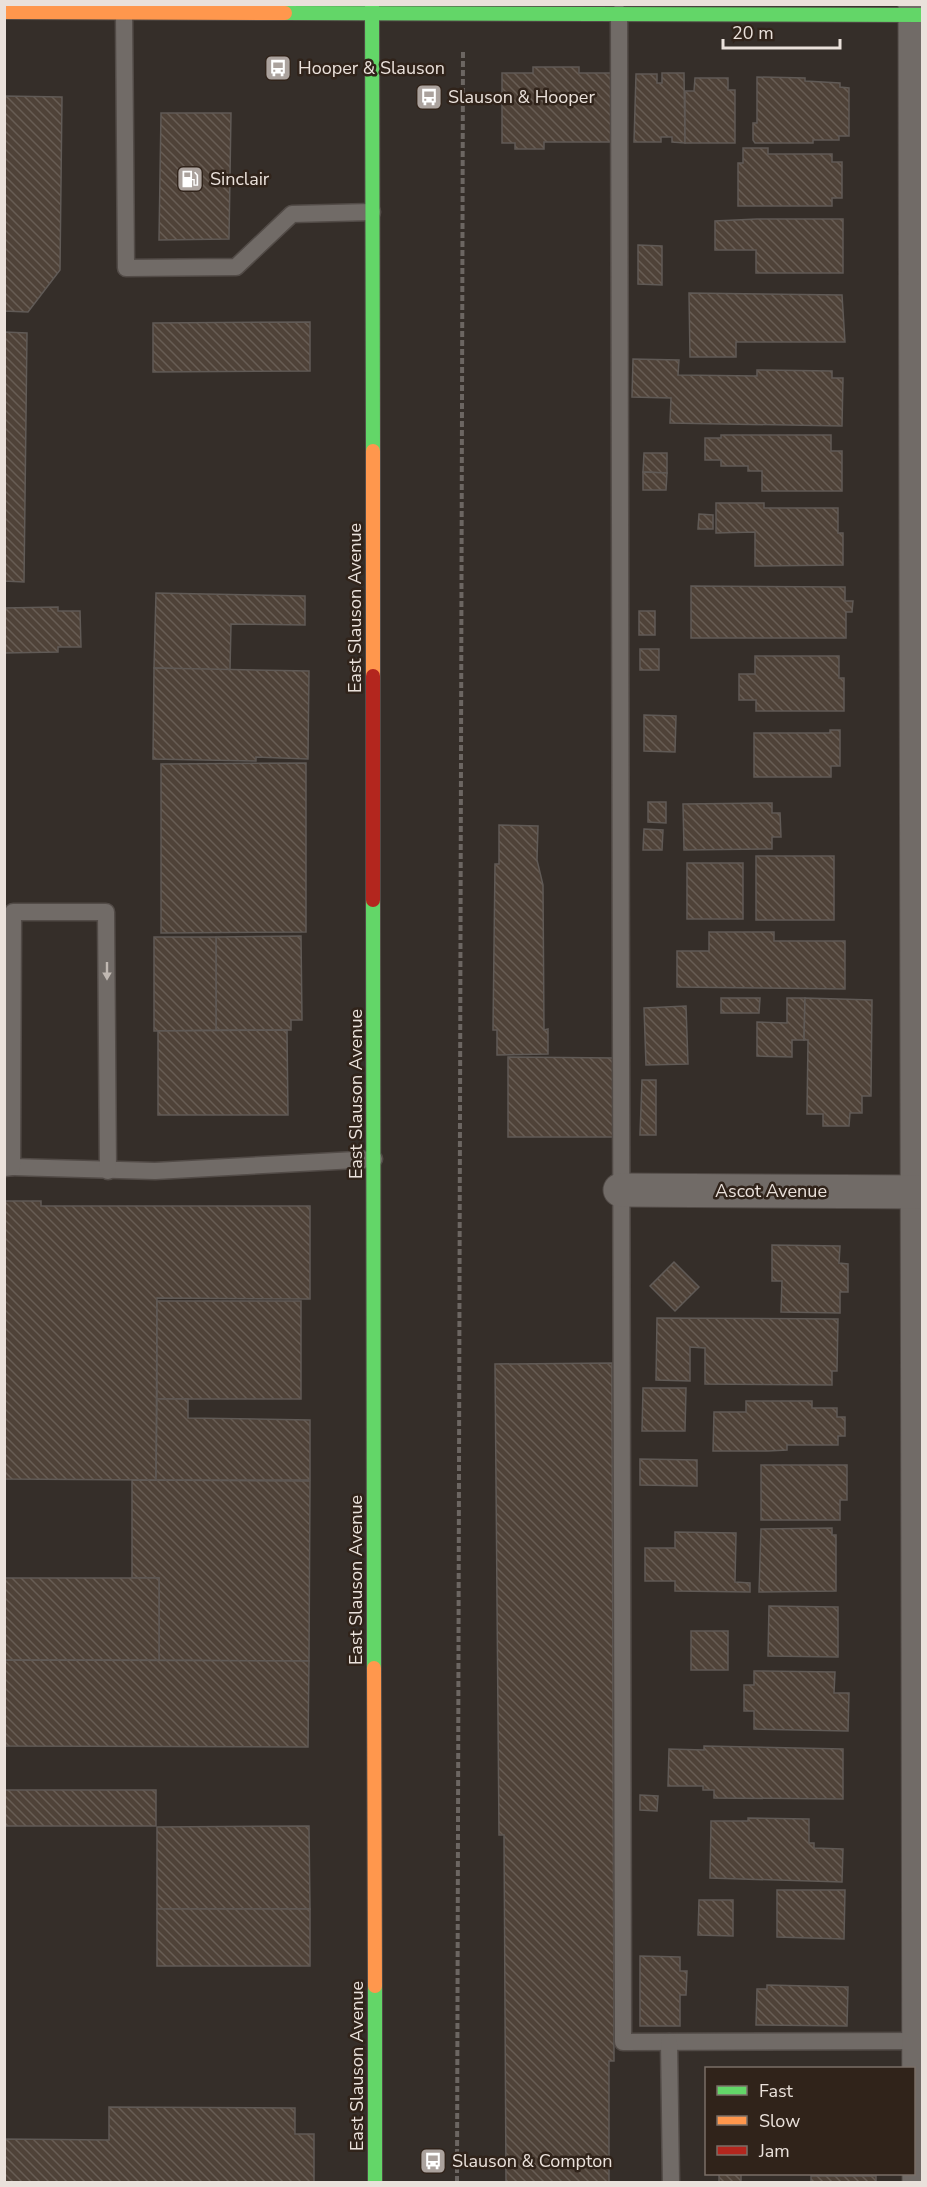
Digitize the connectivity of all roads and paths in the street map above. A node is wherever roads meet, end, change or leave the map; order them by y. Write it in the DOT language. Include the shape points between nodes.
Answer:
graph roads {
  1 [pos="372,9"];
  2 [pos="4,12"];
  3 [pos="918,12"];
  4 [pos="124,13"];
  5 [pos="463,14"];
  6 [pos="619,14"];
  7 [pos="372,212"];
  8 [pos="374,1158"];
  9 [pos="8,1167"];
  10 [pos="108,1172"];
  11 [pos="620,1190"];
  12 [pos="921,1192"];
  13 [pos="921,2041"];
  14 [pos="669,2042"];
  15 [pos="375,2182"];
  16 [pos="457,2182"];
  17 [pos="671,2182"];
  18 [pos="920,2182"];
  1 -- 4 [label="main road"];
  1 -- 5 [label="main road"];
  1 -- 7 [label="main road, East Slauson Avenue"];
  2 -- 4 [label="main road"];
  3 -- 6 [label="main road"];
  3 -- 12 [label="street"];
  4 -- 7 [label="lane" via="126,268 236,267 292,214"];
  5 -- 6 [label="main road"];
  5 -- 16 [label="path"];
  6 -- 11 [label="lane"];
  7 -- 8 [label="main road, East Slauson Avenue"];
  8 -- 10 [label="lane"];
  8 -- 15 [label="main road, East Slauson Avenue"];
  9 -- 10 [label="lane"];
  9 -- 10 [label="lane, one-way" via="12,912 106,912"];
  11 -- 12 [label="street, Ascot Avenue"];
  11 -- 14 [label="lane" via="623,2042"];
  12 -- 13 [label="street"];
  13 -- 14 [label="lane"];
  13 -- 18 [label="street"];
  14 -- 17 [label="lane"];
}
